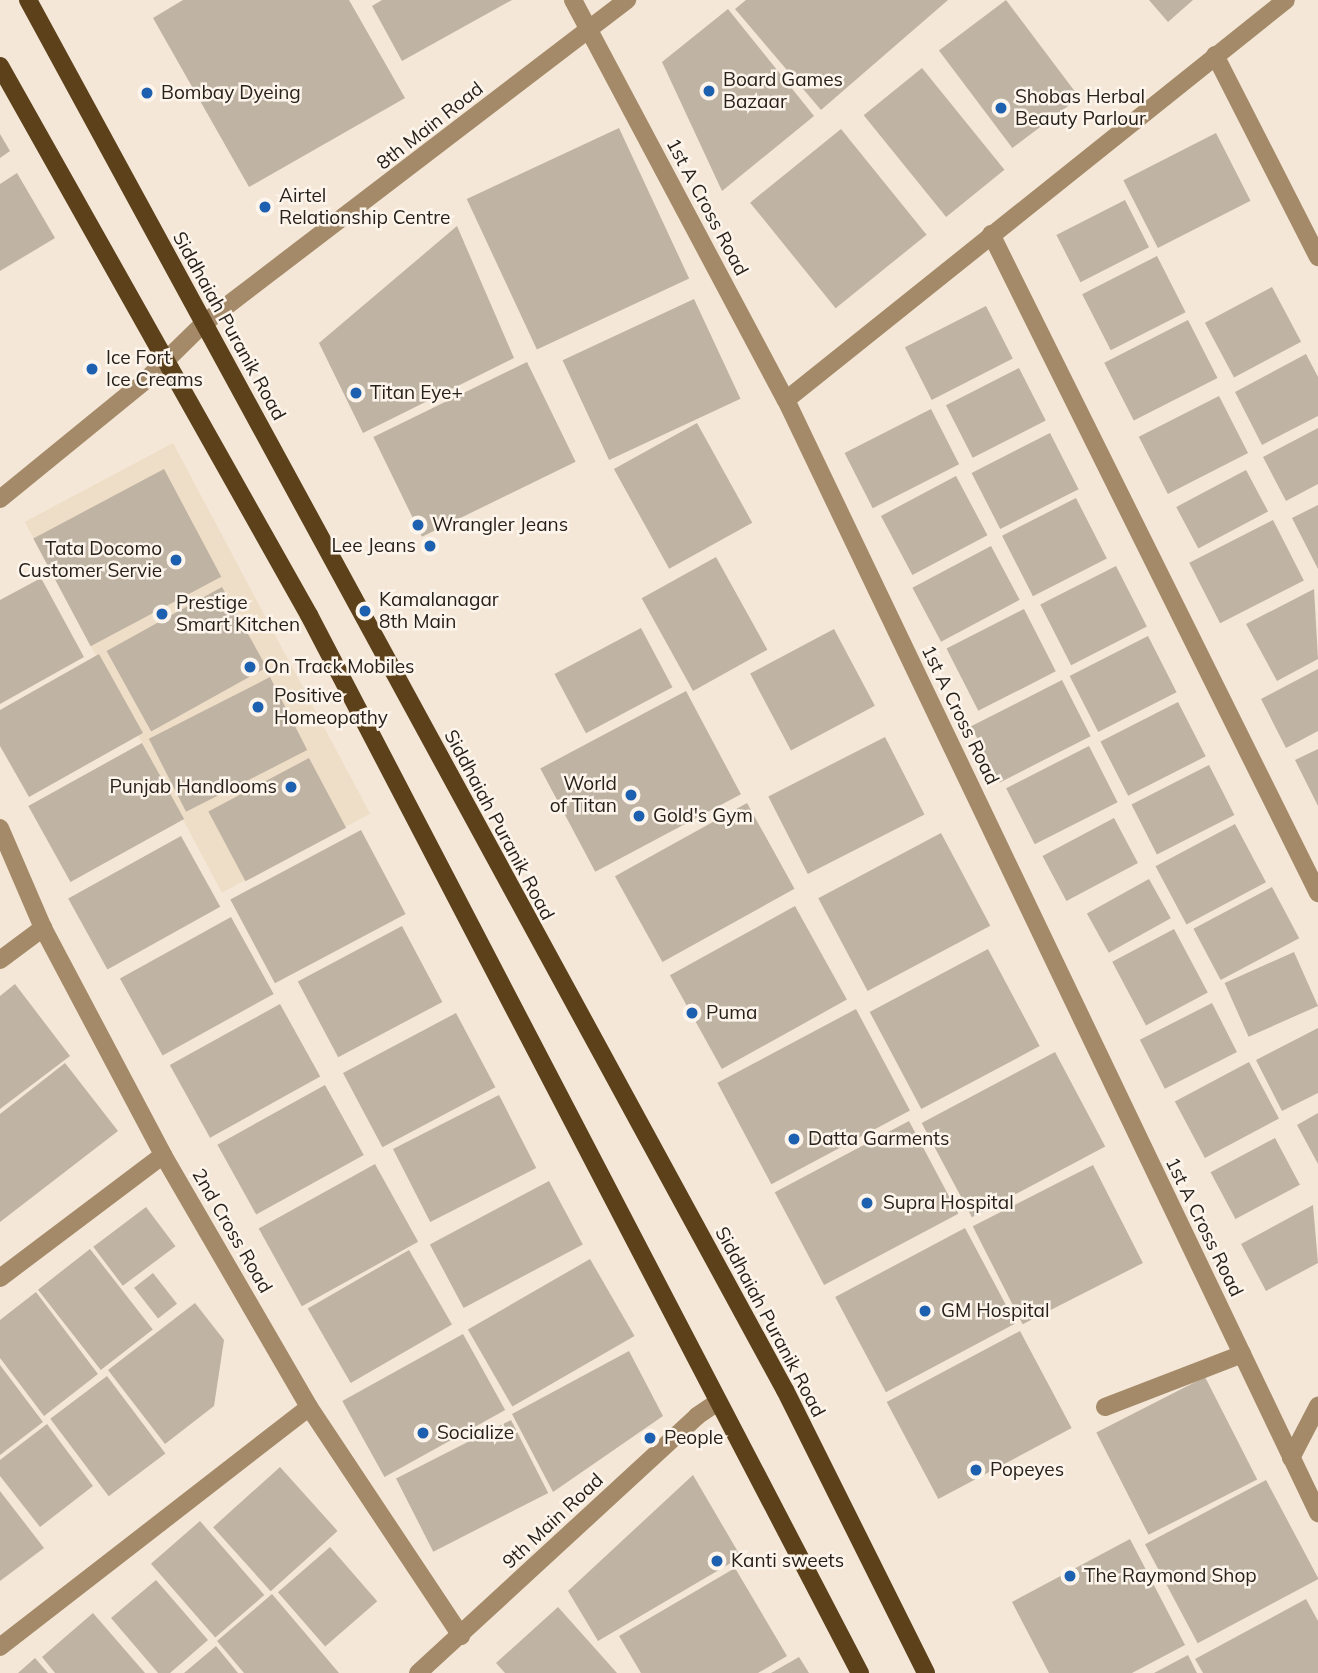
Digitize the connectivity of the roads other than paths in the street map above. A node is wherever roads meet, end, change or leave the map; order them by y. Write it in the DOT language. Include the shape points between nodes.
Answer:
graph roads {
  1 [pos="28,0"];
  2 [pos="573,0"];
  3 [pos="626,0"];
  4 [pos="1286,0"];
  5 [pos="588,31"];
  6 [pos="1215,55"];
  7 [pos="0,66"];
  8 [pos="991,234"];
  9 [pos="1318,257"];
  10 [pos="204,324"];
  11 [pos="163,360"];
  12 [pos="786,400"];
  13 [pos="0,499"];
  14 [pos="0,828"];
  15 [pos="1318,893"];
  16 [pos="43,928"];
  17 [pos="0,960"];
  18 [pos="163,1155"];
  19 [pos="0,1278"];
  20 [pos="1242,1354"];
  21 [pos="718,1402"];
  22 [pos="1105,1406"];
  23 [pos="1318,1406"];
  24 [pos="309,1407"];
  25 [pos="1292,1458"];
  26 [pos="1318,1513"];
  27 [pos="461,1636"];
  28 [pos="0,1647"];
  29 [pos="418,1673"];
  30 [pos="860,1673"];
  31 [pos="926,1673"];
  1 -- 10 [label="main road, Siddhaiah Puranik Road"];
  2 -- 5 [label="street, 1st A Cross Road"];
  3 -- 5 [label="street, 8th Main Road"];
  4 -- 6 [label="street"];
  5 -- 10 [label="street, 8th Main Road"];
  5 -- 12 [label="street, 1st A Cross Road"];
  6 -- 8 [label="street"];
  6 -- 9 [label="street"];
  7 -- 11 [label="main road"];
  8 -- 12 [label="street"];
  8 -- 15 [label="street"];
  10 -- 11 [label="street, 8th Main Road"];
  10 -- 31 [label="main road, Siddhaiah Puranik Road" via="785,1390"];
  11 -- 13 [label="street, 8th Main Road"];
  11 -- 21 [label="main road" via="309,615"];
  12 -- 20 [label="street, 1st A Cross Road"];
  14 -- 16 [label="street, 2nd Cross Road"];
  16 -- 17 [label="street"];
  16 -- 18 [label="street, 2nd Cross Road"];
  18 -- 19 [label="street"];
  18 -- 24 [label="street, 2nd Cross Road"];
  20 -- 22 [label="street"];
  20 -- 25 [label="street, 1st A Cross Road"];
  21 -- 27 [label="street, 9th Main Road" via="696,1416"];
  21 -- 30 [label="main road"];
  23 -- 25 [label="street"];
  24 -- 27 [label="street, 2nd Cross Road"];
  24 -- 28 [label="street"];
  25 -- 26 [label="street, 1st A Cross Road"];
  27 -- 29 [label="street, 9th Main Road"];
}
